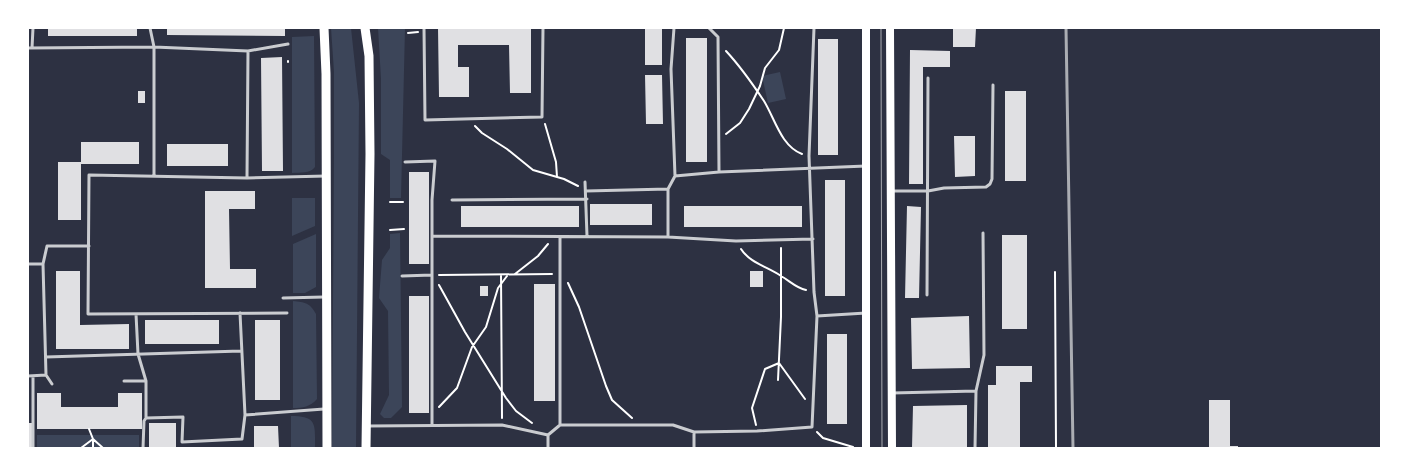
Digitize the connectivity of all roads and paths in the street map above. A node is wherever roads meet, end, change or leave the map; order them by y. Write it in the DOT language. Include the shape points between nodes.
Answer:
graph roads {
  1 [pos="33,28"];
  2 [pos="150,28"];
  3 [pos="324,28"];
  4 [pos="365,28"];
  5 [pos="424,28"];
  6 [pos="543,28"];
  7 [pos="674,28"];
  8 [pos="709,28"];
  9 [pos="784,28"];
  10 [pos="814,28"];
  11 [pos="866,28"];
  12 [pos="890,28"];
  13 [pos="718,40"];
  14 [pos="288,44"];
  15 [pos="154,47"];
  16 [pos="28,48"];
  17 [pos="32,48"];
  18 [pos="248,51"];
  19 [pos="928,78"];
  20 [pos="993,85"];
  21 [pos="757,91"];
  22 [pos="542,117"];
  23 [pos="469,119"];
  24 [pos="718,147"];
  25 [pos="809,156"];
  26 [pos="405,162"];
  27 [pos="866,166"];
  28 [pos="810,168"];
  29 [pos="719,172"];
  30 [pos="154,176"];
  31 [pos="326,176"];
  32 [pos="674,176"];
  33 [pos="557,177"];
  34 [pos="247,178"];
  35 [pos="585,182"];
  36 [pos="668,189"];
  37 [pos="586,191"];
  38 [pos="891,191"];
  39 [pos="928,191"];
  40 [pos="587,199"];
  41 [pos="452,200"];
  42 [pos="390,202"];
  43 [pos="403,202"];
  44 [pos="404,229"];
  45 [pos="390,230"];
  46 [pos="983,233"];
  47 [pos="432,236"];
  48 [pos="588,236"];
  49 [pos="560,237"];
  50 [pos="668,237"];
  51 [pos="813,239"];
  52 [pos="780,240"];
  53 [pos="736,241"];
  54 [pos="89,246"];
  55 [pos="28,264"];
  56 [pos="43,264"];
  57 [pos="1055,272"];
  58 [pos="501,274"];
  59 [pos="508,274"];
  60 [pos="515,274"];
  61 [pos="560,274"];
  62 [pos="432,275"];
  63 [pos="402,276"];
  64 [pos="781,276"];
  65 [pos="501,284"];
  66 [pos="814,292"];
  67 [pos="927,295"];
  68 [pos="326,297"];
  69 [pos="283,298"];
  70 [pos="240,313"];
  71 [pos="287,313"];
  72 [pos="867,313"];
  73 [pos="136,314"];
  74 [pos="817,316"];
  75 [pos="474,345"];
  76 [pos="241,351"];
  77 [pos="138,354"];
  78 [pos="46,357"];
  79 [pos="778,363"];
  80 [pos="46,375"];
  81 [pos="28,376"];
  82 [pos="33,376"];
  83 [pos="778,380"];
  84 [pos="124,381"];
  85 [pos="146,381"];
  86 [pos="52,384"];
  87 [pos="502,391"];
  88 [pos="976,391"];
  89 [pos="892,393"];
  90 [pos="326,409"];
  91 [pos="28,411"];
  92 [pos="33,411"];
  93 [pos="814,411"];
  94 [pos="432,414"];
  95 [pos="244,415"];
  96 [pos="146,418"];
  97 [pos="432,425"];
  98 [pos="502,425"];
  99 [pos="534,425"];
  100 [pos="560,425"];
  101 [pos="637,425"];
  102 [pos="366,426"];
  103 [pos="812,427"];
  104 [pos="89,429"];
  105 [pos="757,431"];
  106 [pos="694,432"];
  107 [pos="548,435"];
  108 [pos="93,439"];
  109 [pos="852,447"];
  110 [pos="33,448"];
  111 [pos="81,448"];
  112 [pos="93,448"];
  113 [pos="103,448"];
  114 [pos="143,448"];
  115 [pos="326,448"];
  116 [pos="366,448"];
  117 [pos="548,448"];
  118 [pos="694,448"];
  119 [pos="866,448"];
  120 [pos="892,448"];
  121 [pos="975,448"];
  122 [pos="1056,448"];
  1 -- 17 [label="lane"];
  2 -- 15 [label="lane"];
  3 -- 31 [label="main road"];
  4 -- 102 [label="main road" via="370,125"];
  5 -- 23 [label="lane" via="425,120"];
  6 -- 22 [label="lane"];
  7 -- 32 [label="lane" via="671,70"];
  8 -- 13 [label="lane"];
  9 -- 21 [label="path" via="782,41 765,68"];
  10 -- 25 [label="lane"];
  11 -- 27 [label="main road"];
  12 -- 38 [label="main road"];
  13 -- 21 [label="path"];
  13 -- 24 [label="lane"];
  14 -- 18 [label="lane"];
  15 -- 17 [label="lane"];
  15 -- 18 [label="lane"];
  15 -- 30 [label="lane"];
  16 -- 17 [label="lane"];
  18 -- 34 [label="lane"];
  19 -- 39 [label="lane"];
  20 -- 39 [label="lane" via="990,184"];
  21 -- 24 [label="path" via="740,123 722,138"];
  21 -- 25 [label="path" via="786,140 795,151"];
  22 -- 23 [label="lane"];
  22 -- 33 [label="path" via="556,162"];
  23 -- 33 [label="path" via="482,133 534,170"];
  24 -- 29 [label="lane"];
  25 -- 28 [label="lane"];
  26 -- 47 [label="lane" via="435,161"];
  27 -- 28 [label="lane"];
  27 -- 72 [label="main road"];
  28 -- 29 [label="lane"];
  28 -- 51 [label="lane"];
  29 -- 32 [label="lane"];
  30 -- 34 [label="lane"];
  30 -- 54 [label="lane" via="89,175"];
  31 -- 34 [label="lane"];
  31 -- 68 [label="main road"];
  32 -- 36 [label="lane"];
  33 -- 37 [label="path"];
  35 -- 37 [label="lane"];
  36 -- 37 [label="lane"];
  36 -- 50 [label="lane"];
  37 -- 40 [label="lane"];
  38 -- 39 [label="lane"];
  38 -- 89 [label="main road"];
  39 -- 67 [label="lane"];
  40 -- 41 [label="lane"];
  40 -- 48 [label="lane"];
  42 -- 43 [label="path"];
  44 -- 45 [label="path"];
  46 -- 88 [label="lane" via="984,355"];
  47 -- 49 [label="lane"];
  47 -- 62 [label="lane"];
  48 -- 49 [label="lane"];
  48 -- 50 [label="lane"];
  49 -- 60 [label="path" via="548,243 538,256"];
  49 -- 61 [label="lane"];
  50 -- 53 [label="lane"];
  51 -- 52 [label="lane"];
  51 -- 66 [label="lane"];
  52 -- 53 [label="lane"];
  52 -- 64 [label="path"];
  53 -- 64 [label="path" via="745,255"];
  54 -- 56 [label="lane" via="47,246"];
  54 -- 73 [label="lane" via="88,314"];
  55 -- 56 [label="lane"];
  56 -- 78 [label="lane"];
  57 -- 122 [label="path"];
  58 -- 59 [label="path"];
  58 -- 62 [label="path"];
  58 -- 65 [label="path"];
  59 -- 60 [label="path"];
  59 -- 65 [label="path"];
  60 -- 61 [label="path"];
  61 -- 100 [label="lane"];
  61 -- 101 [label="path" via="567,280 579,307 612,400"];
  62 -- 63 [label="lane"];
  62 -- 75 [label="path"];
  62 -- 94 [label="lane"];
  64 -- 66 [label="path" via="801,289"];
  64 -- 79 [label="path"];
  65 -- 75 [label="path" via="486,327"];
  65 -- 87 [label="path"];
  66 -- 74 [label="lane"];
  68 -- 69 [label="lane"];
  68 -- 90 [label="main road"];
  70 -- 71 [label="lane"];
  70 -- 73 [label="lane"];
  70 -- 76 [label="lane"];
  72 -- 74 [label="lane"];
  72 -- 119 [label="main road"];
  73 -- 77 [label="lane"];
  74 -- 93 [label="lane"];
  75 -- 87 [label="path"];
  75 -- 94 [label="path" via="457,388"];
  76 -- 77 [label="lane"];
  76 -- 95 [label="lane"];
  77 -- 78 [label="lane"];
  77 -- 85 [label="lane"];
  78 -- 80 [label="lane"];
  79 -- 83 [label="path"];
  79 -- 93 [label="path"];
  79 -- 105 [label="path" via="765,369 753,400"];
  80 -- 82 [label="lane"];
  80 -- 86 [label="lane"];
  81 -- 82 [label="lane"];
  82 -- 92 [label="lane"];
  84 -- 85 [label="lane"];
  85 -- 96 [label="lane"];
  87 -- 98 [label="path"];
  87 -- 99 [label="path" via="516,411"];
  88 -- 89 [label="lane"];
  88 -- 121 [label="lane"];
  89 -- 120 [label="main road"];
  90 -- 95 [label="lane"];
  90 -- 115 [label="main road"];
  91 -- 92 [label="lane"];
  92 -- 110 [label="lane"];
  93 -- 103 [label="lane"];
  94 -- 97 [label="lane"];
  95 -- 96 [label="lane" via="242,439 182,442 183,417"];
  96 -- 114 [label="lane"];
  97 -- 98 [label="lane"];
  97 -- 102 [label="lane"];
  98 -- 107 [label="lane"];
  100 -- 101 [label="lane"];
  100 -- 107 [label="lane"];
  101 -- 106 [label="lane" via="673,425"];
  102 -- 116 [label="main road"];
  103 -- 105 [label="lane"];
  103 -- 109 [label="path" via="823,438"];
  104 -- 108 [label="path"];
  105 -- 106 [label="lane"];
  106 -- 118 [label="lane"];
  107 -- 117 [label="lane"];
  108 -- 111 [label="path"];
  108 -- 112 [label="path"];
  108 -- 113 [label="path"];
}
